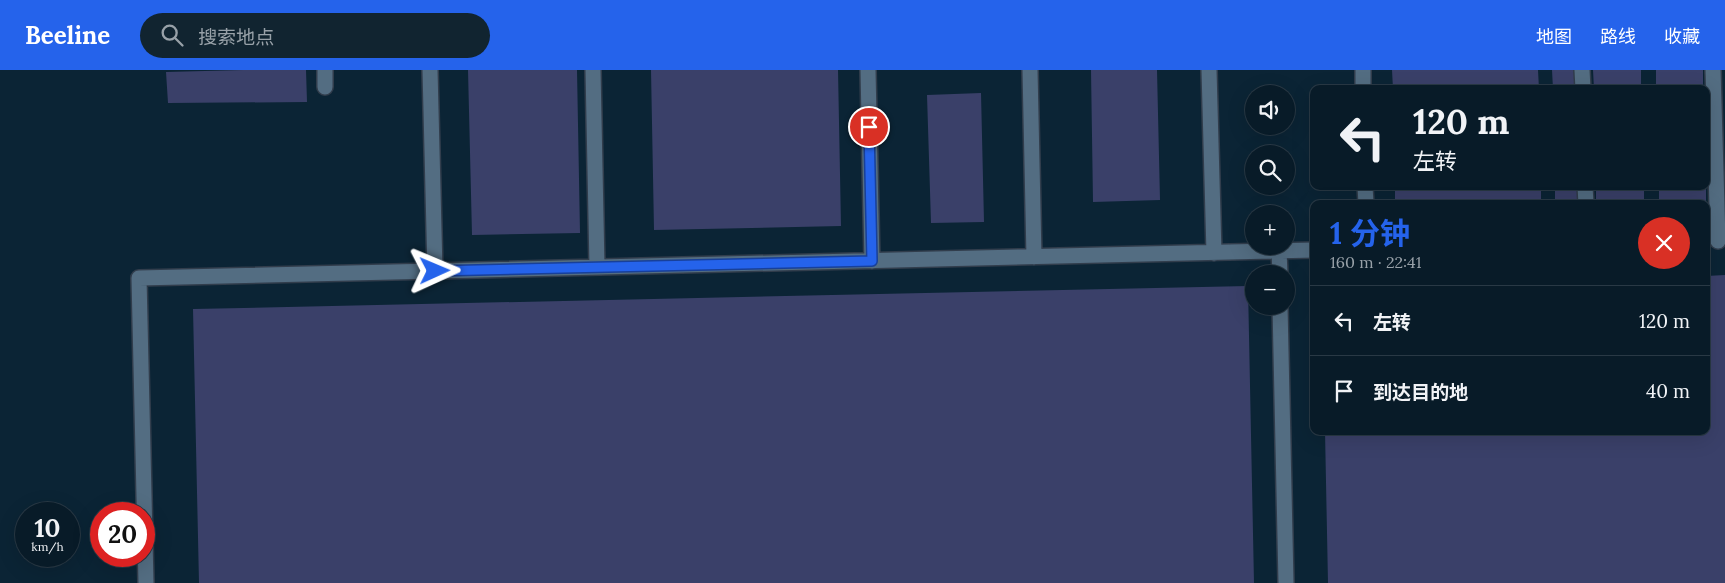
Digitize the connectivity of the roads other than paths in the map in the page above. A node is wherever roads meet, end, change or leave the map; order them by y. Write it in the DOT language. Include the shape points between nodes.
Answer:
graph roads {
  1 [pos="325,70"];
  2 [pos="430,70"];
  3 [pos="593,70"];
  4 [pos="868,70"];
  5 [pos="1030,70"];
  6 [pos="1209,70"];
  7 [pos="1363,70"];
  8 [pos="1582,70"];
  9 [pos="1713,70"];
  10 [pos="1363,85"];
  11 [pos="1583,85"];
  12 [pos="325,87"];
  13 [pos="1716,241"];
  14 [pos="1310,250"];
  15 [pos="1295,251"];
  16 [pos="1245,252"];
  17 [pos="1214,253"];
  18 [pos="1034,257"];
  19 [pos="872,261"];
  20 [pos="597,267"];
  21 [pos="435,271"];
  22 [pos="1280,315"];
  23 [pos="146,583"];
  24 [pos="1286,583"];
  1 -- 12 [label="lane"];
  2 -- 21 [label="lane"];
  3 -- 20 [label="lane"];
  4 -- 19 [label="lane"];
  5 -- 18 [label="lane"];
  6 -- 17 [label="lane"];
  7 -- 10 [label="lane"];
  8 -- 11 [label="lane"];
  9 -- 13 [label="lane"];
  14 -- 15 [label="lane"];
  16 -- 17 [label="lane"];
  17 -- 18 [label="lane"];
  18 -- 19 [label="lane"];
  19 -- 20 [label="lane"];
  20 -- 21 [label="lane"];
  21 -- 23 [label="lane" via="139,278"];
  22 -- 24 [label="lane"];
}
